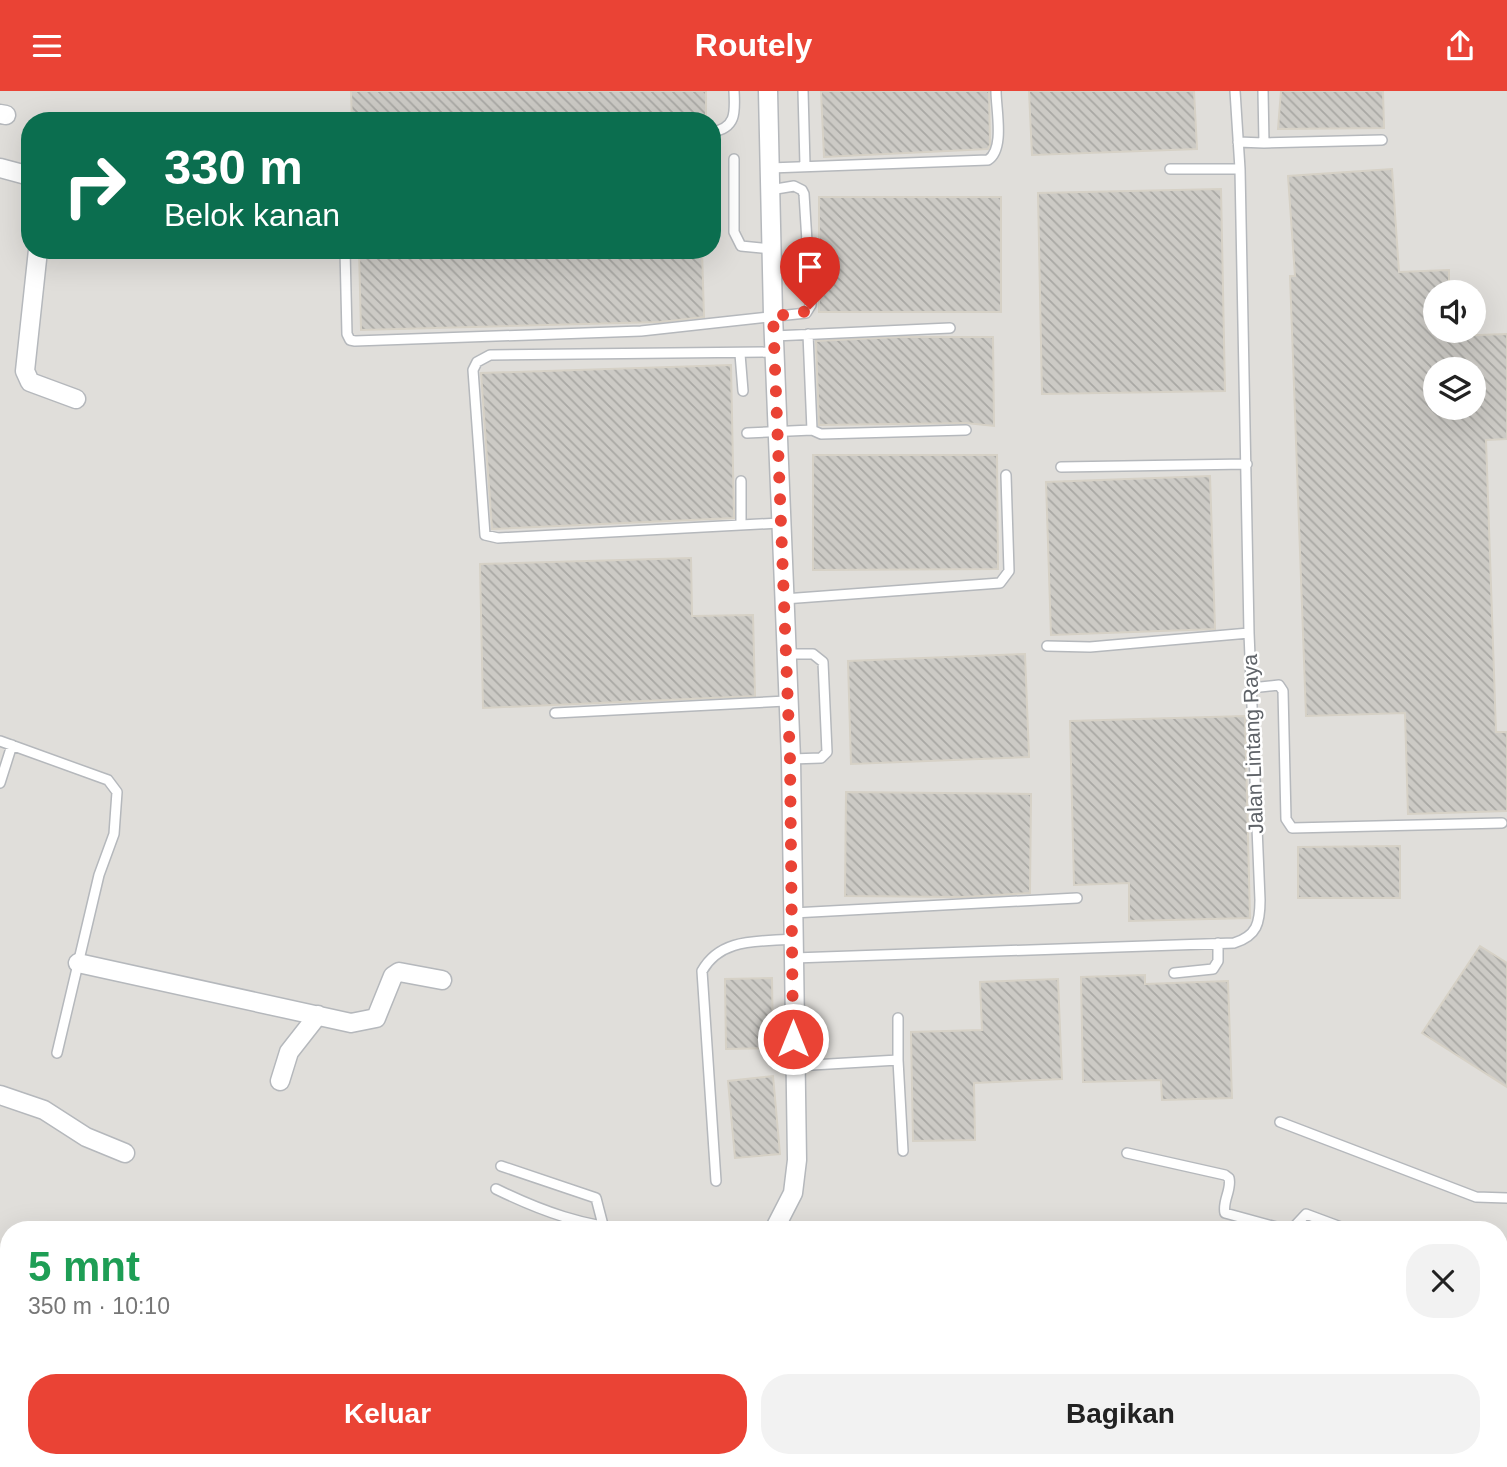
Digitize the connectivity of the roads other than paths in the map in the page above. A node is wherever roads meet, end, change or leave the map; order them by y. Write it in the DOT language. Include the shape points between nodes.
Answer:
graph roads {
  1 [pos="734,91"];
  2 [pos="768,91"];
  3 [pos="803,91"];
  4 [pos="996,91"];
  5 [pos="1235,91"];
  6 [pos="1262,91"];
  7 [pos="721,130"];
  8 [pos="1382,140"];
  9 [pos="1238,142"];
  10 [pos="1264,142"];
  11 [pos="734,159"];
  12 [pos="805,165"];
  13 [pos="0,167"];
  14 [pos="770,168"];
  15 [pos="1170,169"];
  16 [pos="1240,169"];
  17 [pos="21,173"];
  18 [pos="770,190"];
  19 [pos="772,249"];
  20 [pos="37,259"];
  21 [pos="345,259"];
  22 [pos="773,315"];
  23 [pos="950,328"];
  24 [pos="808,334"];
  25 [pos="774,344"];
  26 [pos="740,354"];
  27 [pos="743,391"];
  28 [pos="76,399"];
  29 [pos="812,430"];
  30 [pos="966,430"];
  31 [pos="777,431"];
  32 [pos="747,433"];
  33 [pos="1247,464"];
  34 [pos="1061,467"];
  35 [pos="1006,475"];
  36 [pos="741,481"];
  37 [pos="780,523"];
  38 [pos="741,524"];
  39 [pos="784,599"];
  40 [pos="1249,633"];
  41 [pos="1046,646"];
  42 [pos="785,654"];
  43 [pos="1251,688"];
  44 [pos="786,701"];
  45 [pos="555,713"];
  46 [pos="0,741"];
  47 [pos="12,745"];
  48 [pos="790,759"];
  49 [pos="0,783"];
  50 [pos="1502,823"];
  51 [pos="1077,898"];
  52 [pos="792,913"];
  53 [pos="794,939"];
  54 [pos="1218,943"];
  55 [pos="794,958"];
  56 [pos="78,963"];
  57 [pos="1174,973"];
  58 [pos="442,980"];
  59 [pos="318,1016"];
  60 [pos="898,1018"];
  61 [pos="57,1053"];
  62 [pos="898,1060"];
  63 [pos="793,1066"];
  64 [pos="280,1080"];
  65 [pos="0,1095"];
  66 [pos="1280,1122"];
  67 [pos="903,1151"];
  68 [pos="125,1153"];
  69 [pos="1127,1153"];
  70 [pos="501,1166"];
  71 [pos="716,1181"];
  72 [pos="496,1189"];
  73 [pos="1507,1198"];
  74 [pos="577,1221"];
  75 [pos="602,1221"];
  76 [pos="779,1221"];
  77 [pos="1255,1221"];
  78 [pos="1299,1221"];
  79 [pos="1325,1221"];
  1 -- 7 [label="lane" via="735,114 732,123"];
  2 -- 14 [label="street"];
  3 -- 12 [label="lane"];
  4 -- 12 [label="lane" via="996,153 988,160"];
  5 -- 9 [label="lane, Jalan Lintang Raya"];
  6 -- 10 [label="lane"];
  8 -- 10 [label="lane"];
  9 -- 10 [label="lane"];
  9 -- 16 [label="lane, Jalan Lintang Raya"];
  11 -- 19 [label="lane" via="734,232 741,246"];
  12 -- 14 [label="lane"];
  13 -- 17 [label="street"];
  14 -- 18 [label="street"];
  15 -- 16 [label="lane"];
  16 -- 33 [label="lane, Jalan Lintang Raya"];
  18 -- 19 [label="street"];
  18 -- 22 [label="lane" via="794,186 802,190 811,305 806,313"];
  19 -- 22 [label="street"];
  20 -- 28 [label="street" via="25,371 30,382"];
  21 -- 22 [label="lane" via="348,334 355,341 641,331"];
  22 -- 25 [label="street"];
  23 -- 24 [label="lane"];
  24 -- 25 [label="lane"];
  24 -- 29 [label="lane"];
  25 -- 26 [label="lane"];
  25 -- 31 [label="street"];
  26 -- 27 [label="lane"];
  26 -- 38 [label="lane" via="490,355 473,370 485,535 498,538"];
  29 -- 30 [label="lane" via="821,434"];
  29 -- 31 [label="lane"];
  31 -- 32 [label="lane"];
  31 -- 37 [label="street"];
  33 -- 34 [label="lane"];
  33 -- 40 [label="lane, Jalan Lintang Raya"];
  35 -- 39 [label="lane" via="1009,571 1000,583"];
  36 -- 38 [label="lane"];
  37 -- 38 [label="lane"];
  37 -- 39 [label="street"];
  39 -- 42 [label="street"];
  40 -- 41 [label="lane" via="1090,647"];
  40 -- 43 [label="lane, Jalan Lintang Raya"];
  42 -- 44 [label="street"];
  42 -- 48 [label="lane" via="813,654 823,662 827,752 821,758"];
  43 -- 50 [label="lane" via="1279,685 1283,691 1286,819 1292,828"];
  43 -- 54 [label="lane, Jalan Lintang Raya" via="1260,916 1249,937"];
  44 -- 45 [label="lane"];
  44 -- 48 [label="street"];
  46 -- 47 [label="lane"];
  47 -- 49 [label="lane"];
  47 -- 56 [label="lane" via="108,781 117,792 114,834"];
  48 -- 52 [label="street"];
  51 -- 52 [label="lane"];
  52 -- 53 [label="street"];
  53 -- 55 [label="street"];
  53 -- 71 [label="lane" via="723,947 702,971"];
  54 -- 55 [label="lane, Jalan Lintang Raya"];
  54 -- 57 [label="lane" via="1219,961 1213,969"];
  55 -- 63 [label="street"];
  56 -- 59 [label="street"];
  56 -- 61 [label="lane"];
  58 -- 59 [label="street" via="399,972 371,1021 351,1023"];
  59 -- 64 [label="street" via="289,1052"];
  60 -- 62 [label="lane"];
  62 -- 63 [label="lane"];
  62 -- 67 [label="lane"];
  63 -- 76 [label="street" via="796,1178"];
  65 -- 68 [label="street" via="44,1110 86,1137"];
  66 -- 73 [label="lane" via="1476,1197"];
  69 -- 77 [label="lane" via="1225,1175 1230,1185 1225,1213"];
  70 -- 75 [label="lane" via="596,1198"];
  72 -- 74 [label="lane" via="531,1207"];
  78 -- 79 [label="lane" via="1306,1214"];
}
